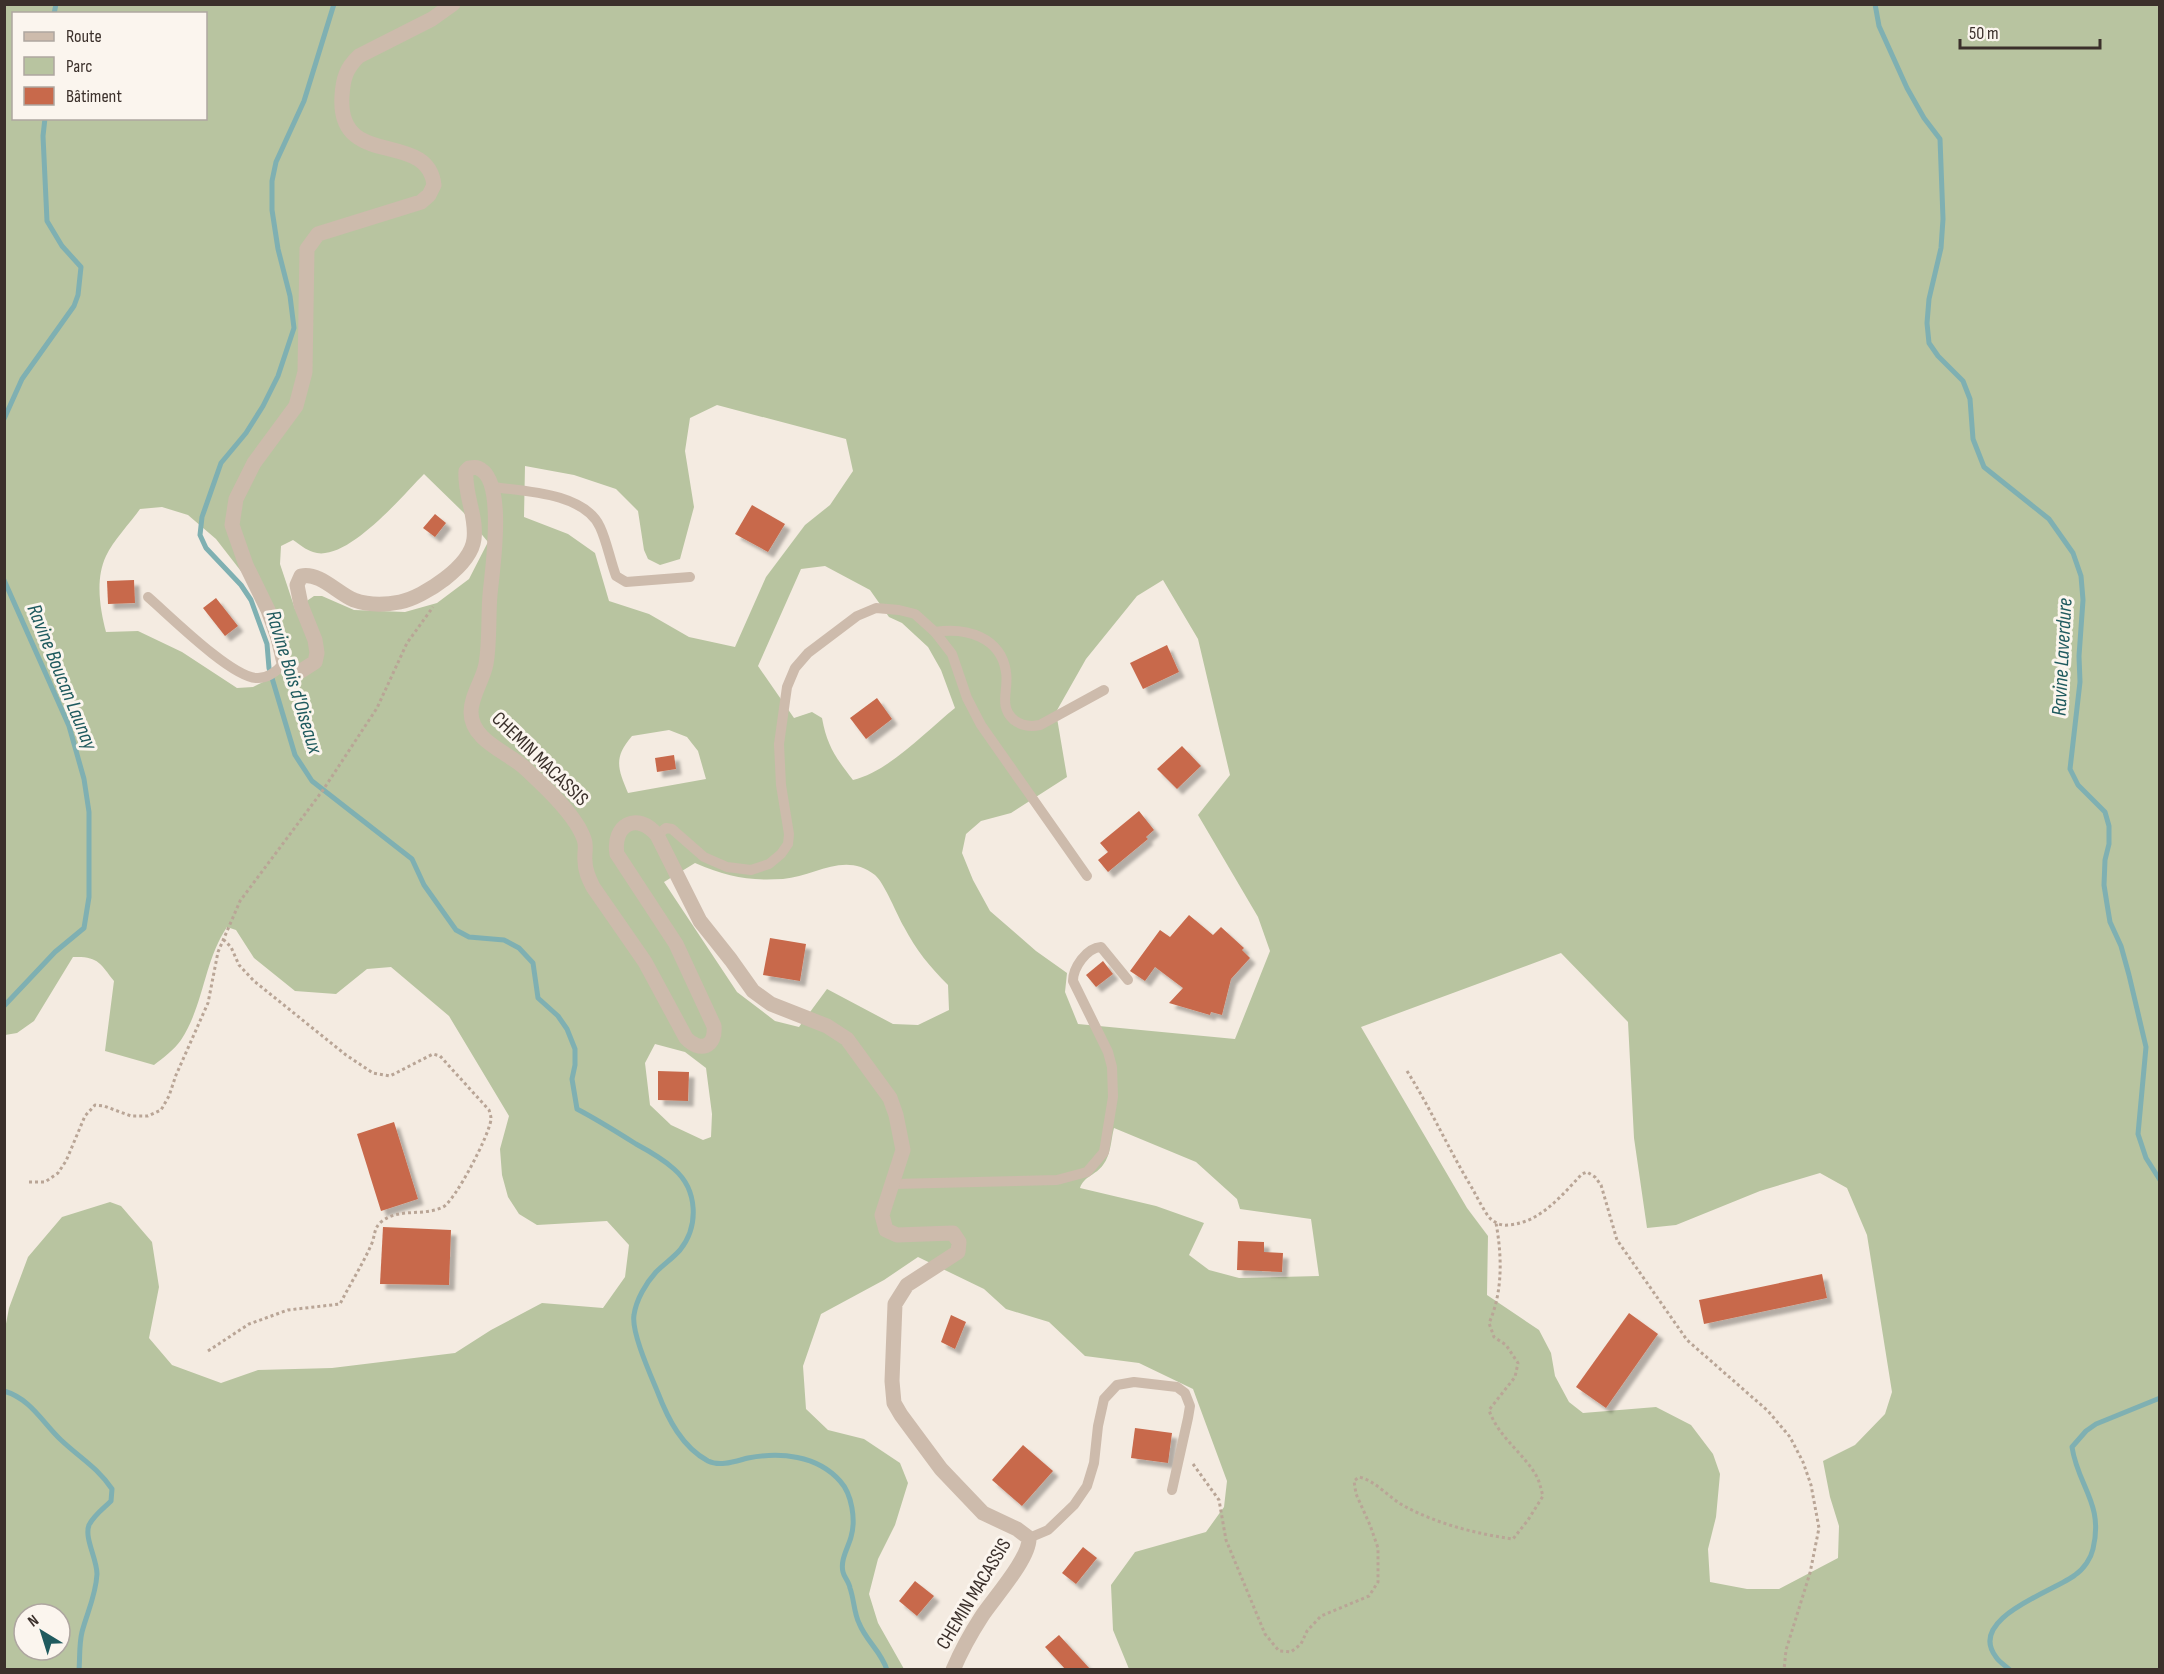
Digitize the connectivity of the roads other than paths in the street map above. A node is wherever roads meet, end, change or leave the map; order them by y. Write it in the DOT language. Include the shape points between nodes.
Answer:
graph roads {
  1 [pos="453,4"];
  2 [pos="492,487"];
  3 [pos="690,576"];
  4 [pos="148,597"];
  5 [pos="935,632"];
  6 [pos="280,668"];
  7 [pos="1104,690"];
  8 [pos="657,835"];
  9 [pos="1087,876"];
  10 [pos="1128,980"];
  11 [pos="892,1184"];
  12 [pos="1172,1490"];
  13 [pos="1029,1538"];
  14 [pos="953,1670"];
  1 -- 6 [label="street" via="359,56 343,78 341,106 347,129 368,143 418,159 432,175 434,185 421,202 318,234 307,249 305,372 296,406 254,464 236,499 232,525 268,610"];
  2 -- 3 [label="lane" via="553,495 576,504 600,526 616,576 626,582"];
  2 -- 6 [label="street" via="479,468 466,471 472,508 472,546 442,581 401,602 359,602 321,579 301,576 297,585 301,605 318,653 315,662 301,671"];
  2 -- 8 [label="street, CHEMIN MACASSIS" via="496,542 486,662 471,705 474,727 496,749 524,767 570,815 584,837 587,874 593,887 645,962 686,1038 702,1047 711,1042 714,1026 686,964 617,854 619,833 633,822 643,822"];
  4 -- 6 [label="lane" via="221,660 246,676 264,677"];
  5 -- 7 [label="lane" via="972,634 999,650 1006,673 1004,704 1018,723 1040,725"];
  5 -- 8 [label="lane" via="915,614 876,608 857,616 808,653 795,668 787,687 779,744 788,844 769,864 751,870 728,867 704,857 672,830 666,828"];
  5 -- 9 [label="lane" via="952,654 981,725"];
  8 -- 11 [label="street, CHEMIN MACASSIS" via="700,921 753,992 847,1039 890,1098 903,1150"];
  10 -- 11 [label="lane" via="1101,947 1089,952 1073,973 1073,981 1112,1066 1113,1097 1104,1152 1087,1172 1058,1180"];
  11 -- 13 [label="street, CHEMIN MACASSIS" via="882,1215 886,1230 897,1235 953,1233 959,1242 958,1252 907,1286 895,1304 894,1403 941,1469 983,1513"];
  12 -- 13 [label="lane" via="1190,1406 1185,1393 1177,1387 1156,1384 1117,1384 1104,1399 1087,1486 1048,1530"];
  13 -- 14 [label="street, CHEMIN MACASSIS" via="1024,1557 981,1618"];
}
